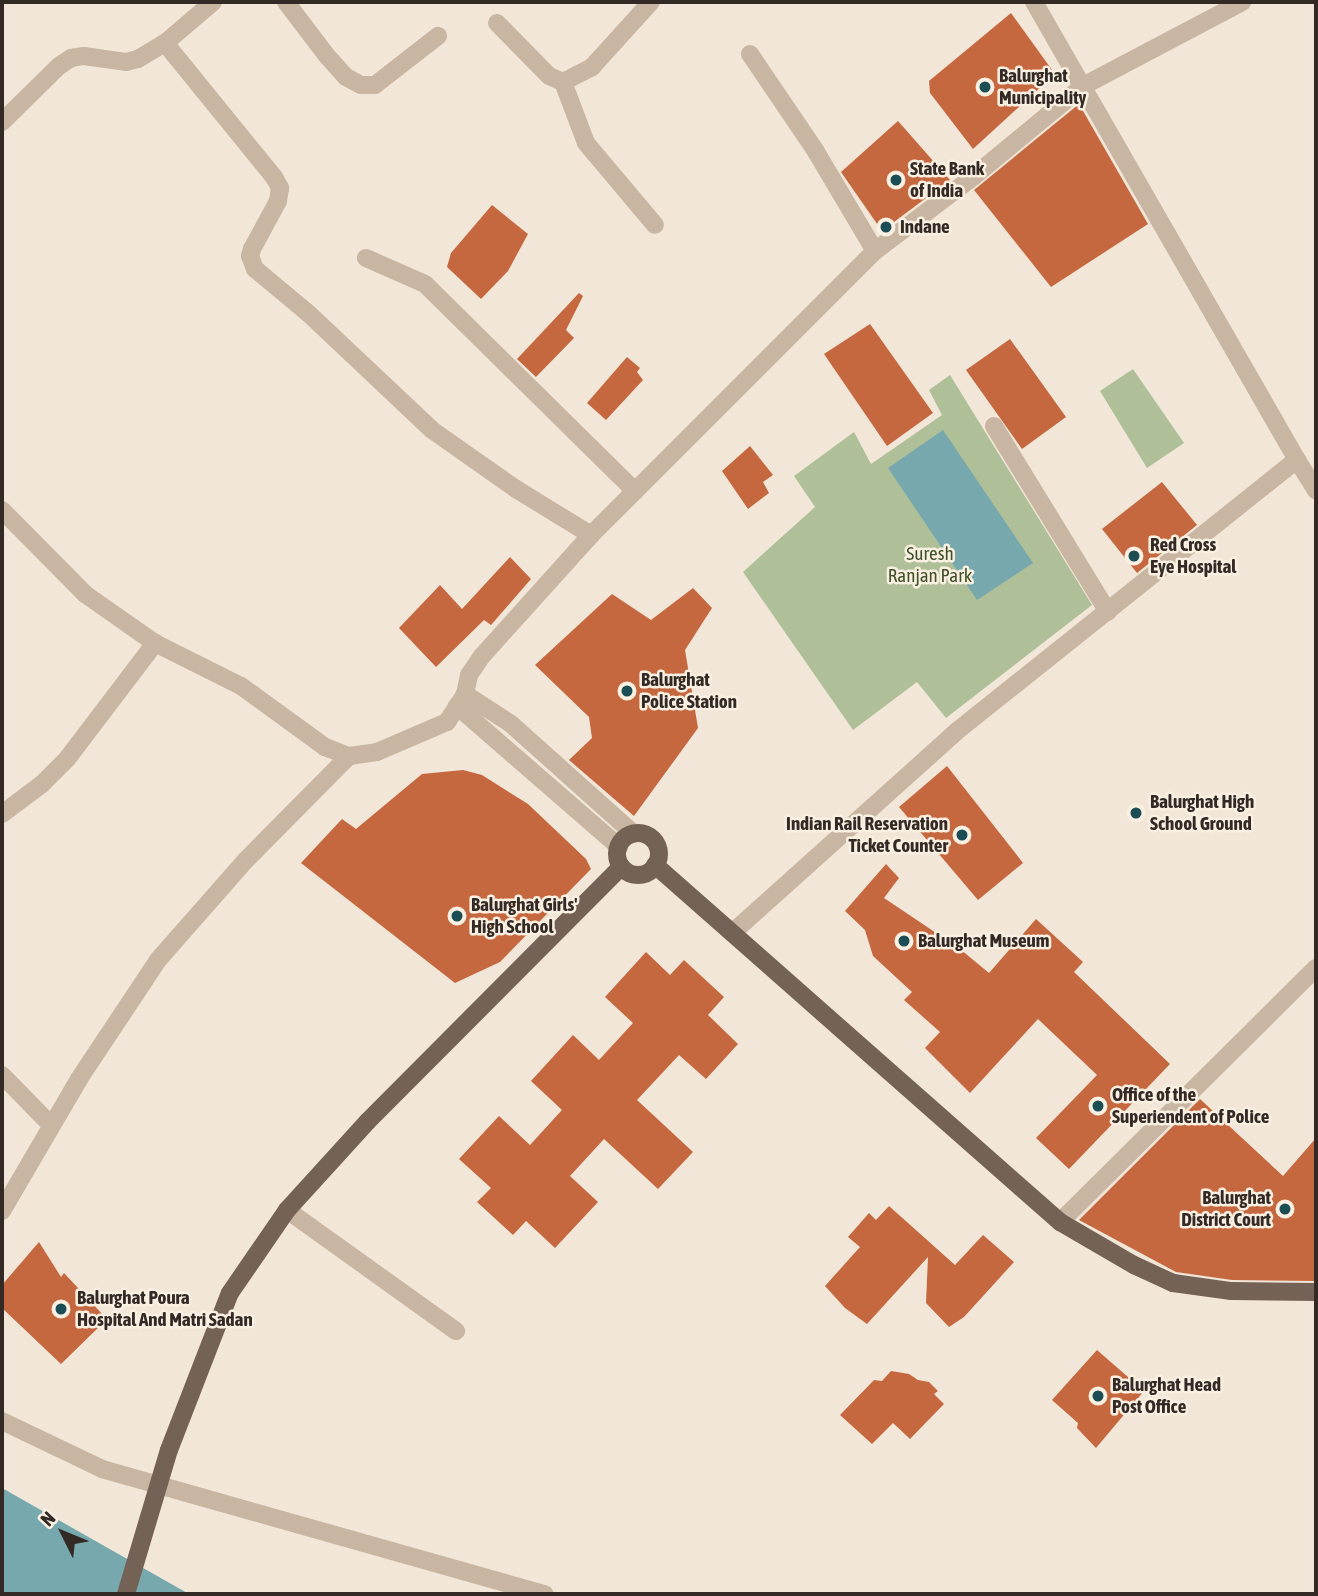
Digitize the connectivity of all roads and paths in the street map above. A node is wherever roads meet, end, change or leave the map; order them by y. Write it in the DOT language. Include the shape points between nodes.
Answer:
graph roads {
  1 [pos="286,2"];
  2 [pos="651,2"];
  3 [pos="1034,2"];
  4 [pos="1242,2"];
  5 [pos="202,5"];
  6 [pos="497,23"];
  7 [pos="438,36"];
  8 [pos="165,43"];
  9 [pos="750,54"];
  10 [pos="564,82"];
  11 [pos="1083,86"];
  12 [pos="2,122"];
  13 [pos="655,225"];
  14 [pos="875,251"];
  15 [pos="366,258"];
  16 [pos="994,426"];
  17 [pos="1297,460"];
  18 [pos="1316,490"];
  19 [pos="635,491"];
  20 [pos="2,510"];
  21 [pos="591,535"];
  22 [pos="1108,612"];
  23 [pos="155,643"];
  24 [pos="461,700"];
  25 [pos="348,756"];
  26 [pos="2,814"];
  27 [pos="634,834"];
  28 [pos="619,847"];
  29 [pos="655,865"];
  30 [pos="621,867"];
  31 [pos="732,933"];
  32 [pos="1316,968"];
  33 [pos="2,1075"];
  34 [pos="51,1125"];
  35 [pos="287,1210"];
  36 [pos="2,1211"];
  37 [pos="1060,1222"];
  38 [pos="1316,1292"];
  39 [pos="456,1331"];
  40 [pos="2,1421"];
  41 [pos="126,1594"];
  42 [pos="545,1594"];
  1 -- 7 [label="street" via="327,56 346,77 361,85 375,85"];
  2 -- 10 [label="street" via="592,67"];
  3 -- 11 [label="street"];
  4 -- 11 [label="street"];
  5 -- 8 [label="street"];
  6 -- 10 [label="street" via="549,76"];
  8 -- 12 [label="street" via="126,62 71,58"];
  8 -- 21 [label="street" via="280,188 250,256 255,269 432,430"];
  9 -- 14 [label="street"];
  10 -- 13 [label="street" via="586,143"];
  11 -- 14 [label="street"];
  11 -- 17 [label="street"];
  14 -- 19 [label="street"];
  15 -- 19 [label="street" via="425,284"];
  16 -- 22 [label="street"];
  17 -- 18 [label="street"];
  17 -- 22 [label="street"];
  19 -- 21 [label="street"];
  20 -- 23 [label="street" via="85,594"];
  21 -- 24 [label="street" via="482,656 469,675"];
  22 -- 31 [label="street" via="957,731"];
  23 -- 25 [label="street" via="241,686 325,747"];
  23 -- 26 [label="street" via="67,759"];
  24 -- 25 [label="street" via="447,722 377,752"];
  24 -- 27 [label="street" via="511,724"];
  24 -- 28 [label="street"];
  25 -- 34 [label="street" via="246,860 158,960"];
  27 -- 28 [label="main road"];
  27 -- 29 [label="main road" via="653,840 659,852"];
  28 -- 30 [label="main road"];
  29 -- 30 [label="main road" via="639,875"];
  29 -- 31 [label="main road"];
  30 -- 35 [label="main road" via="368,1121"];
  31 -- 37 [label="main road"];
  32 -- 37 [label="street"];
  33 -- 34 [label="street"];
  34 -- 36 [label="street"];
  35 -- 39 [label="street"];
  35 -- 41 [label="main road, bridge" via="230,1293 169,1450"];
  37 -- 38 [label="main road" via="1173,1283 1231,1291"];
  40 -- 42 [label="street" via="102,1469"];
}
